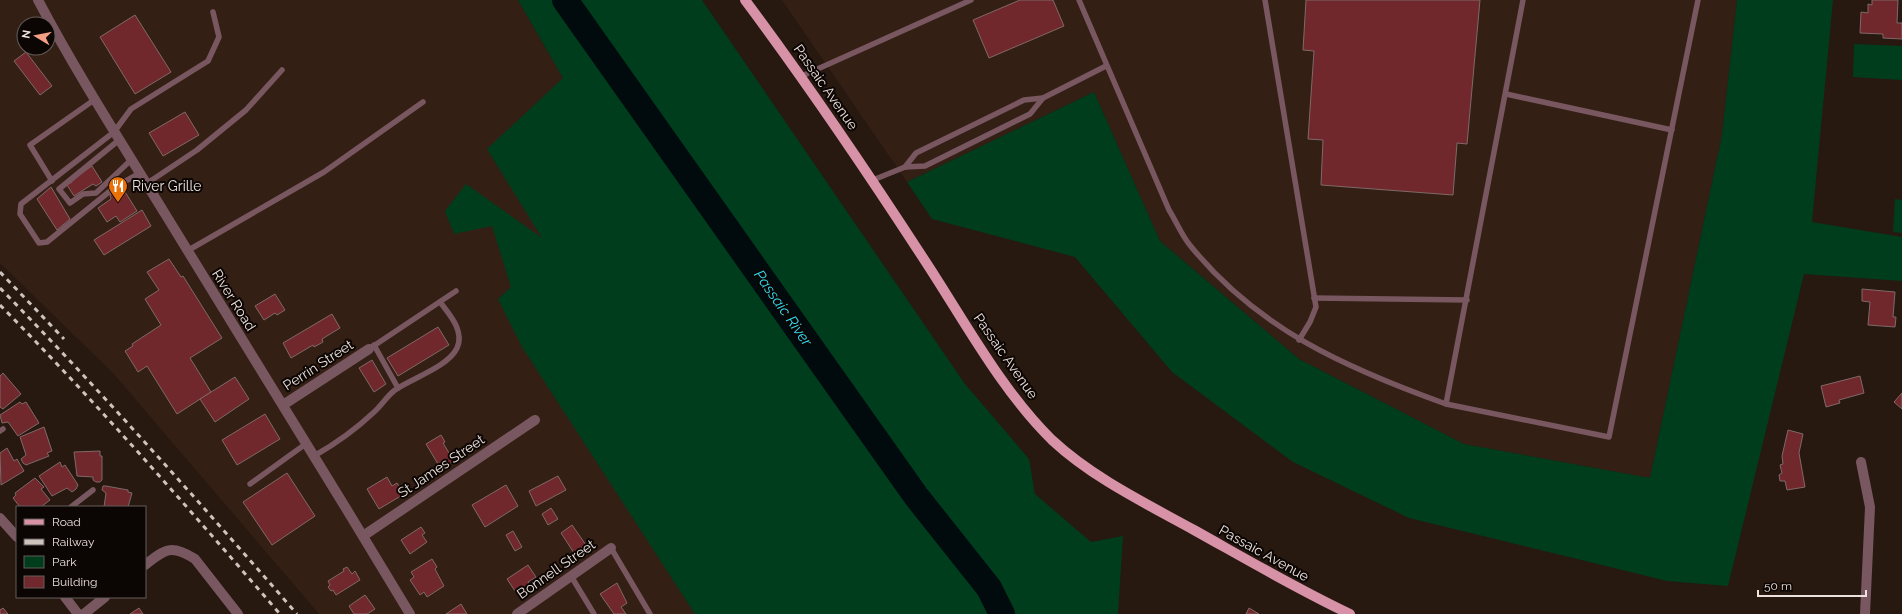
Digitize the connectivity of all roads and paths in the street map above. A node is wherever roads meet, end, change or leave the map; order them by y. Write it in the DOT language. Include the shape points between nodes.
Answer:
graph roads {
  1 [pos="38,0"];
  2 [pos="745,0"];
  3 [pos="971,0"];
  4 [pos="1079,0"];
  5 [pos="1265,0"];
  6 [pos="1523,0"];
  7 [pos="1698,0"];
  8 [pos="213,12"];
  9 [pos="1106,66"];
  10 [pos="282,70"];
  11 [pos="802,76"];
  12 [pos="1506,94"];
  13 [pos="1044,98"];
  14 [pos="94,100"];
  15 [pos="424,102"];
  16 [pos="1672,130"];
  17 [pos="116,136"];
  18 [pos="131,160"];
  19 [pos="905,167"];
  20 [pos="140,173"];
  21 [pos="873,180"];
  22 [pos="52,181"];
  23 [pos="146,184"];
  24 [pos="187,251"];
  25 [pos="456,291"];
  26 [pos="1314,298"];
  27 [pos="1467,300"];
  28 [pos="440,302"];
  29 [pos="1299,340"];
  30 [pos="371,347"];
  31 [pos="398,388"];
  32 [pos="1446,404"];
  33 [pos="283,405"];
  34 [pos="535,420"];
  35 [pos="307,443"];
  36 [pos="314,456"];
  37 [pos="1861,462"];
  38 [pos="250,484"];
  39 [pos="93,490"];
  40 [pos="72,506"];
  41 [pos="0,518"];
  42 [pos="16,536"];
  43 [pos="363,536"];
  44 [pos="611,548"];
  45 [pos="146,564"];
  46 [pos="571,576"];
  47 [pos="66,598"];
  48 [pos="104,598"];
  49 [pos="78,614"];
  50 [pos="84,614"];
  51 [pos="238,614"];
  52 [pos="410,614"];
  53 [pos="517,614"];
  54 [pos="594,614"];
  55 [pos="650,614"];
  56 [pos="1350,614"];
  57 [pos="1865,614"];
  1 -- 14 [label="street, River Road"];
  2 -- 11 [label="main road, Passaic Avenue"];
  3 -- 11 [label="lane"];
  4 -- 9 [label="lane"];
  5 -- 26 [label="lane"];
  6 -- 12 [label="lane"];
  7 -- 16 [label="lane"];
  8 -- 17 [label="lane" via="219,36 208,61 131,109"];
  9 -- 13 [label="lane"];
  9 -- 29 [label="lane" via="1169,210 1188,243 1218,278 1262,316"];
  10 -- 23 [label="lane" via="246,110 197,150"];
  11 -- 21 [label="main road, Passaic Avenue"];
  12 -- 16 [label="lane"];
  12 -- 27 [label="lane"];
  13 -- 19 [label="lane" via="1024,100 916,153"];
  13 -- 19 [label="lane" via="1030,114 970,144 925,166"];
  14 -- 17 [label="street, River Road"];
  14 -- 22 [label="lane" via="30,145"];
  15 -- 24 [label="lane" via="324,172"];
  16 -- 32 [label="lane" via="1609,437"];
  17 -- 18 [label="street, River Road"];
  17 -- 18 [label="lane" via="59,189 70,203 83,194 96,193"];
  17 -- 22 [label="lane"];
  18 -- 20 [label="street, River Road"];
  19 -- 21 [label="lane"];
  20 -- 22 [label="lane" via="116,187 47,242 39,243 20,214 22,204"];
  20 -- 23 [label="street, River Road"];
  21 -- 56 [label="main road, Passaic Avenue" via="1008,388 1052,439 1086,467 1130,494 1287,582"];
  23 -- 24 [label="street, River Road"];
  24 -- 33 [label="street, River Road"];
  25 -- 28 [label="lane"];
  26 -- 27 [label="lane"];
  26 -- 29 [label="lane" via="1316,306"];
  27 -- 32 [label="lane"];
  28 -- 30 [label="lane"];
  28 -- 31 [label="lane" via="455,321 459,336 458,347 451,357"];
  29 -- 32 [label="lane" via="1351,367"];
  30 -- 31 [label="lane"];
  30 -- 33 [label="street, Perrin Street"];
  31 -- 36 [label="lane" via="372,414 332,446"];
  33 -- 35 [label="street, River Road"];
  34 -- 43 [label="street, St James Street"];
  35 -- 36 [label="street, River Road"];
  35 -- 38 [label="lane"];
  36 -- 43 [label="street, River Road"];
  37 -- 57 [label="street" via="1870,507"];
  39 -- 40 [label="lane"];
  41 -- 42 [label="street"];
  43 -- 52 [label="street, River Road"];
  44 -- 46 [label="street, Bonnell Street"];
  44 -- 55 [label="lane"];
  45 -- 51 [label="street" via="166,550 174,549 195,559"];
  46 -- 53 [label="street, Bonnell Street"];
  46 -- 54 [label="lane"];
  47 -- 49 [label="street"];
  48 -- 50 [label="street"];
}
